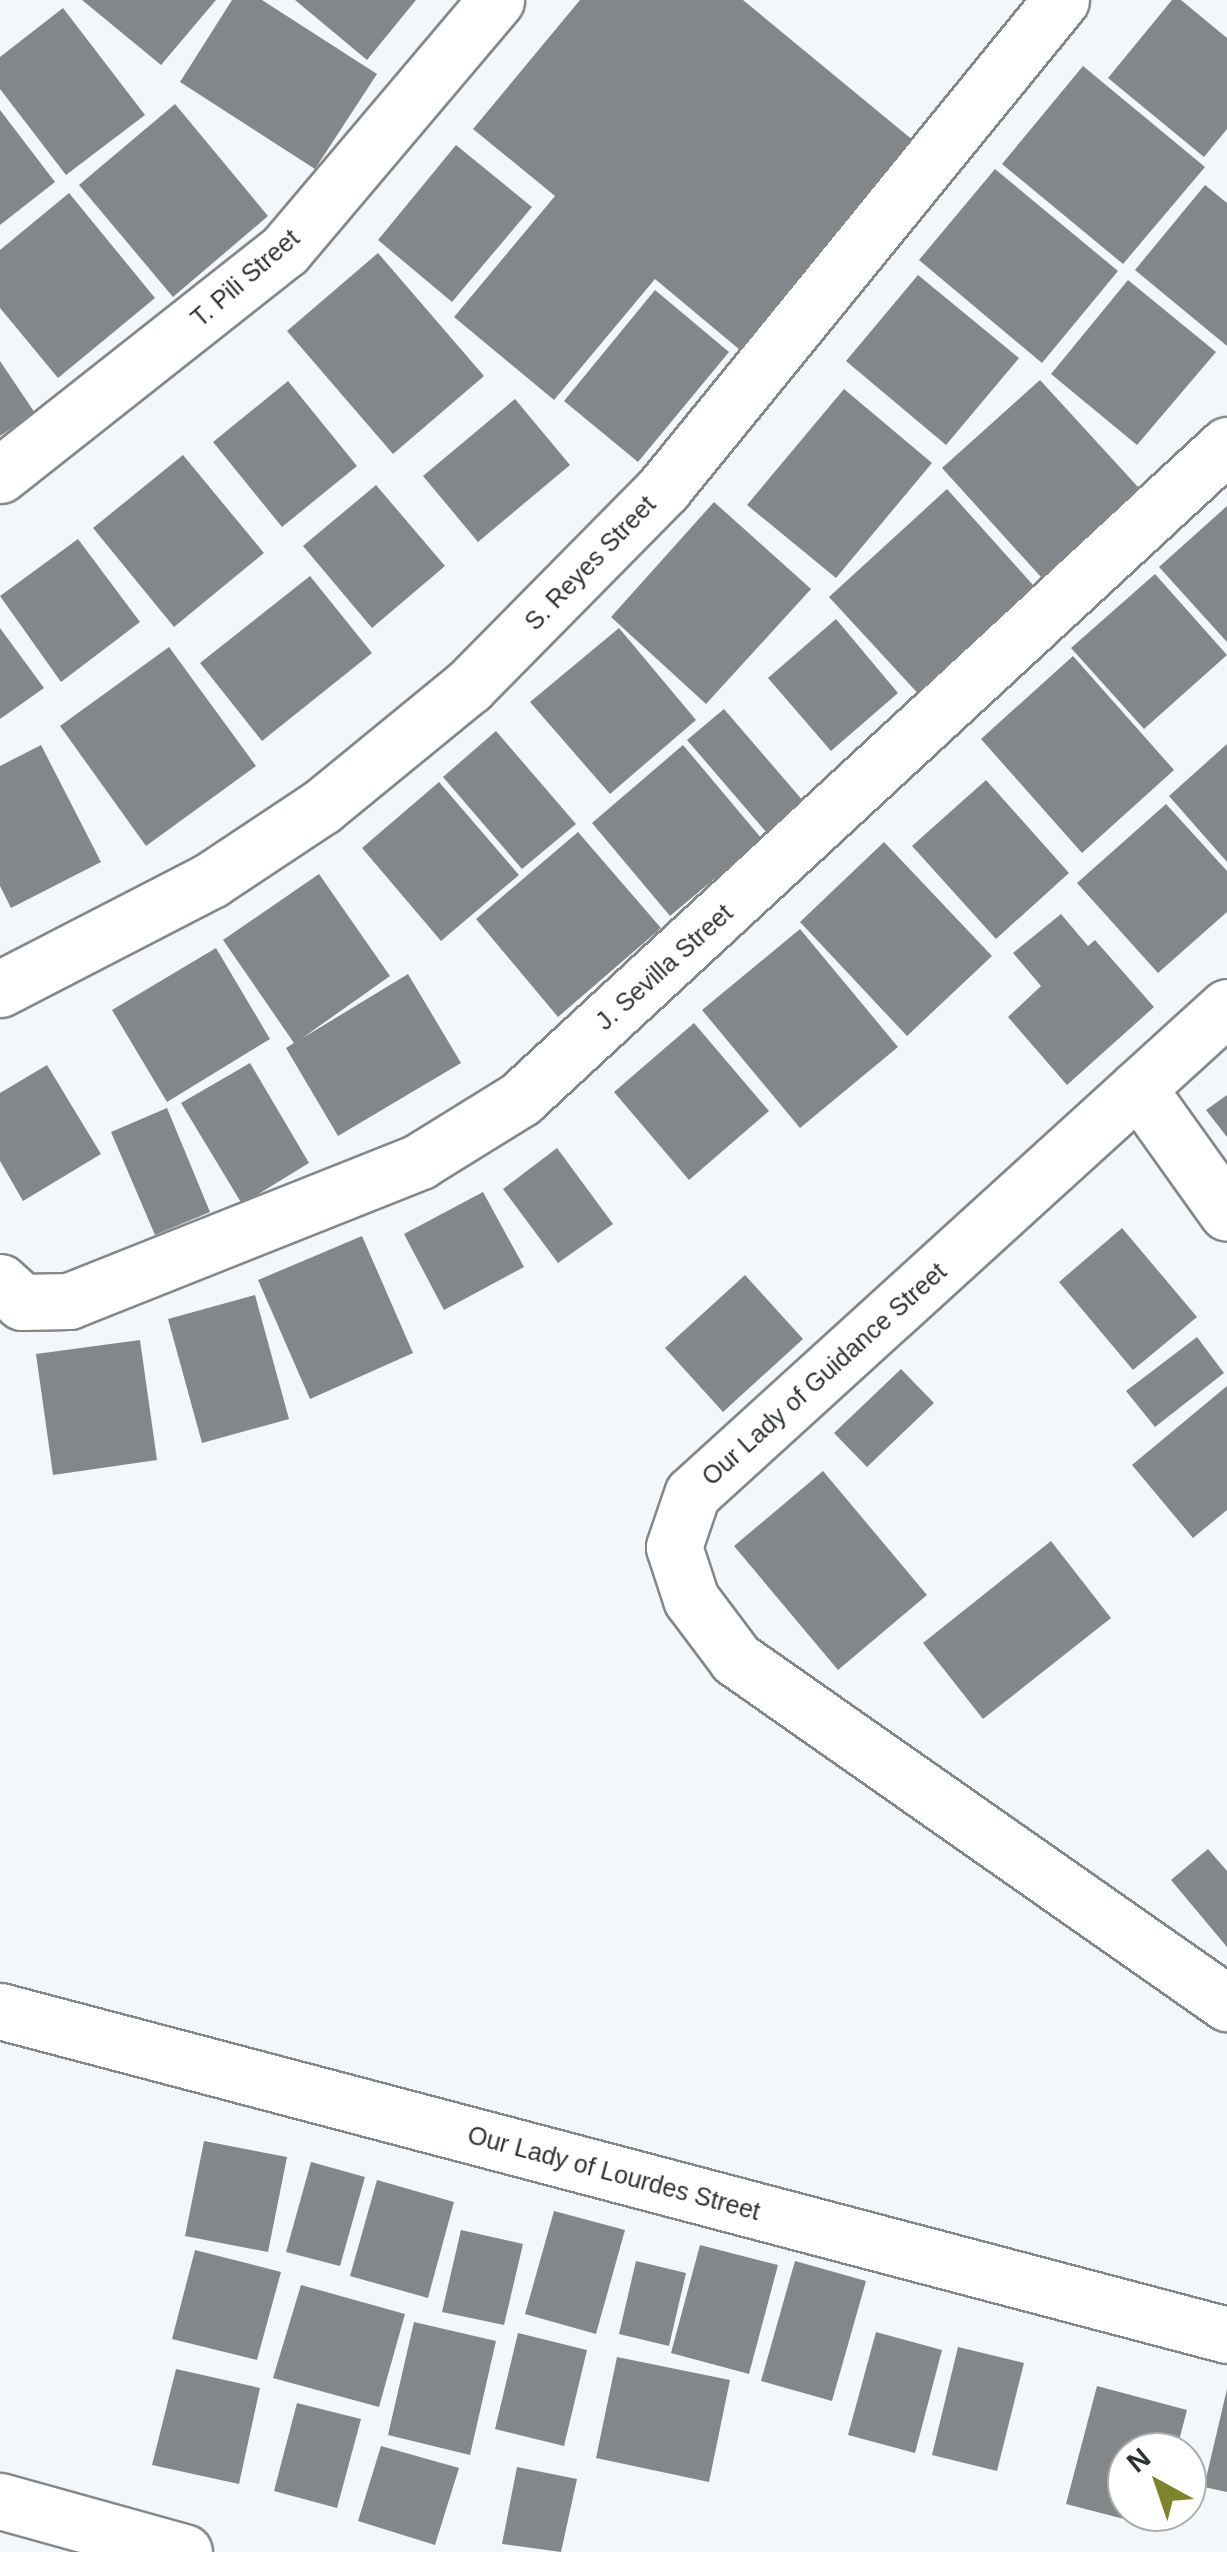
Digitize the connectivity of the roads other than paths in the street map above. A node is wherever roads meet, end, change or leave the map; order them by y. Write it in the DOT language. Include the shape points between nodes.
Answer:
graph roads {
  1 [pos="496,0"];
  2 [pos="1060,0"];
  3 [pos="1227,445"];
  4 [pos="0,475"];
  5 [pos="0,989"];
  6 [pos="1227,1007"];
  7 [pos="1138,1088"];
  8 [pos="1227,1213"];
  9 [pos="0,1282"];
  10 [pos="1227,2003"];
  11 [pos="0,2011"];
  12 [pos="1227,2335"];
  13 [pos="0,2501"];
  14 [pos="184,2552"];
  1 -- 4 [label="street, T. Pili Street" via="285,250"];
  2 -- 5 [label="street, S. Reyes Street" via="664,488 470,686 321,808 211,880"];
  3 -- 9 [label="street, J. Sevilla Street" via="520,1099 420,1161 69,1302 22,1302"];
  6 -- 7 [label="street, Our Lady of Guidance Street"];
  7 -- 8 [label="street"];
  7 -- 10 [label="street, Our Lady of Guidance Street" via="692,1494 674,1546 691,1599 736,1660"];
  11 -- 12 [label="street, Our Lady of Lourdes Street"];
  13 -- 14 [label="street"];
}
